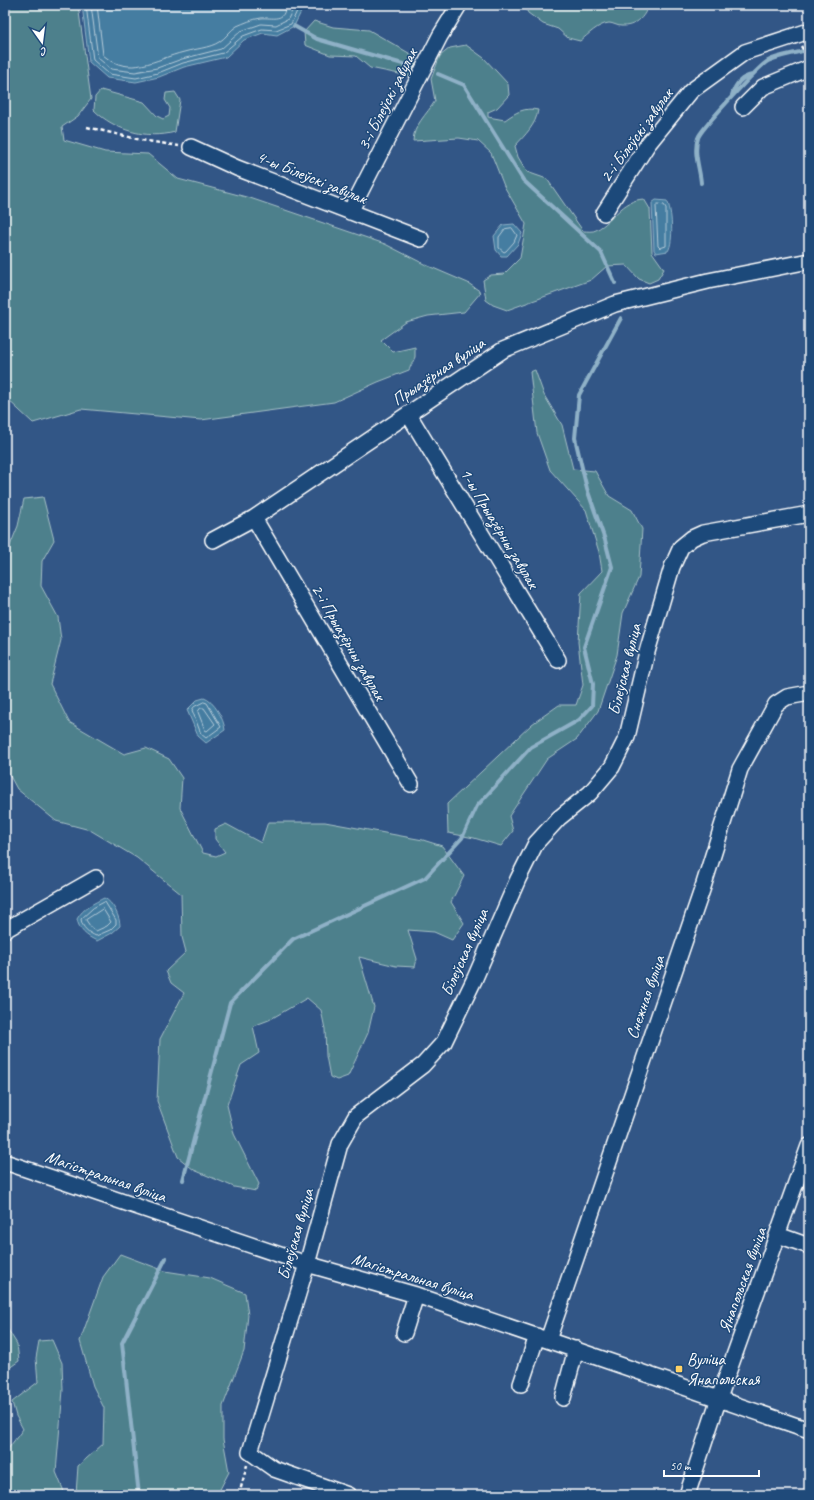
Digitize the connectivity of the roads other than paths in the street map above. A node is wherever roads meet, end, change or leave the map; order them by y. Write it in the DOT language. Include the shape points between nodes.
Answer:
graph roads {
  1 [pos="459,5"];
  2 [pos="809,31"];
  3 [pos="808,62"];
  4 [pos="742,107"];
  5 [pos="191,147"];
  6 [pos="350,212"];
  7 [pos="604,213"];
  8 [pos="421,239"];
  9 [pos="809,261"];
  10 [pos="409,415"];
  11 [pos="809,514"];
  12 [pos="254,518"];
  13 [pos="213,540"];
  14 [pos="558,660"];
  15 [pos="809,693"];
  16 [pos="411,784"];
  17 [pos="96,878"];
  18 [pos="5,930"];
  19 [pos="809,1146"];
  20 [pos="5,1162"];
  21 [pos="778,1235"];
  22 [pos="809,1246"];
  23 [pos="307,1264"];
  24 [pos="416,1295"];
  25 [pos="404,1333"];
  26 [pos="543,1338"];
  27 [pos="576,1349"];
  28 [pos="522,1384"];
  29 [pos="563,1398"];
  30 [pos="719,1398"];
  31 [pos="809,1430"];
  32 [pos="348,1495"];
  33 [pos="687,1495"];
  1 -- 6 [label="street, 3-і Білеўскі завулак" via="440,36"];
  2 -- 7 [label="street, 2-і Білеўскі завулак" via="745,52 691,91 648,144"];
  3 -- 4 [label="street" via="763,87"];
  5 -- 6 [label="street, 4-ы Білеўскі завулак" via="237,168"];
  6 -- 8 [label="street, 4-ы Білеўскі завулак"];
  9 -- 10 [label="street, Прыазёрная вуліца" via="708,281 615,304 503,350"];
  10 -- 12 [label="street, Прыазёрная вуліца"];
  10 -- 14 [label="street, 1-ы Прыазёрны завулак"];
  11 -- 23 [label="street, Білеўская вуліца" via="703,533 680,547 646,652 627,737 615,761 590,793 559,818 536,843 444,1042 423,1065 356,1116 340,1144"];
  12 -- 13 [label="street, Прыазёрная вуліца"];
  12 -- 16 [label="street, 2-і Прыазёрны завулак"];
  15 -- 26 [label="street, Снежная вуліца" via="787,698 776,704 767,716 740,769 703,887"];
  17 -- 18 [label="street"];
  19 -- 21 [label="street, Янапольская вуліца"];
  20 -- 23 [label="street, Магістральная вуліца"];
  21 -- 22 [label="street"];
  21 -- 30 [label="street, Янапольская вуліца"];
  23 -- 24 [label="street, Магістральная вуліца"];
  23 -- 32 [label="street, Білеўская вуліца" via="250,1452 274,1469"];
  24 -- 25 [label="street"];
  24 -- 26 [label="street, Магістральная вуліца"];
  26 -- 27 [label="street, Магістральная вуліца"];
  26 -- 28 [label="street, Снежная вуліца"];
  27 -- 29 [label="street"];
  27 -- 30 [label="street, Магістральная вуліца"];
  30 -- 31 [label="street, Магістральная вуліца"];
  30 -- 33 [label="street, Янапольская вуліца"];
}
